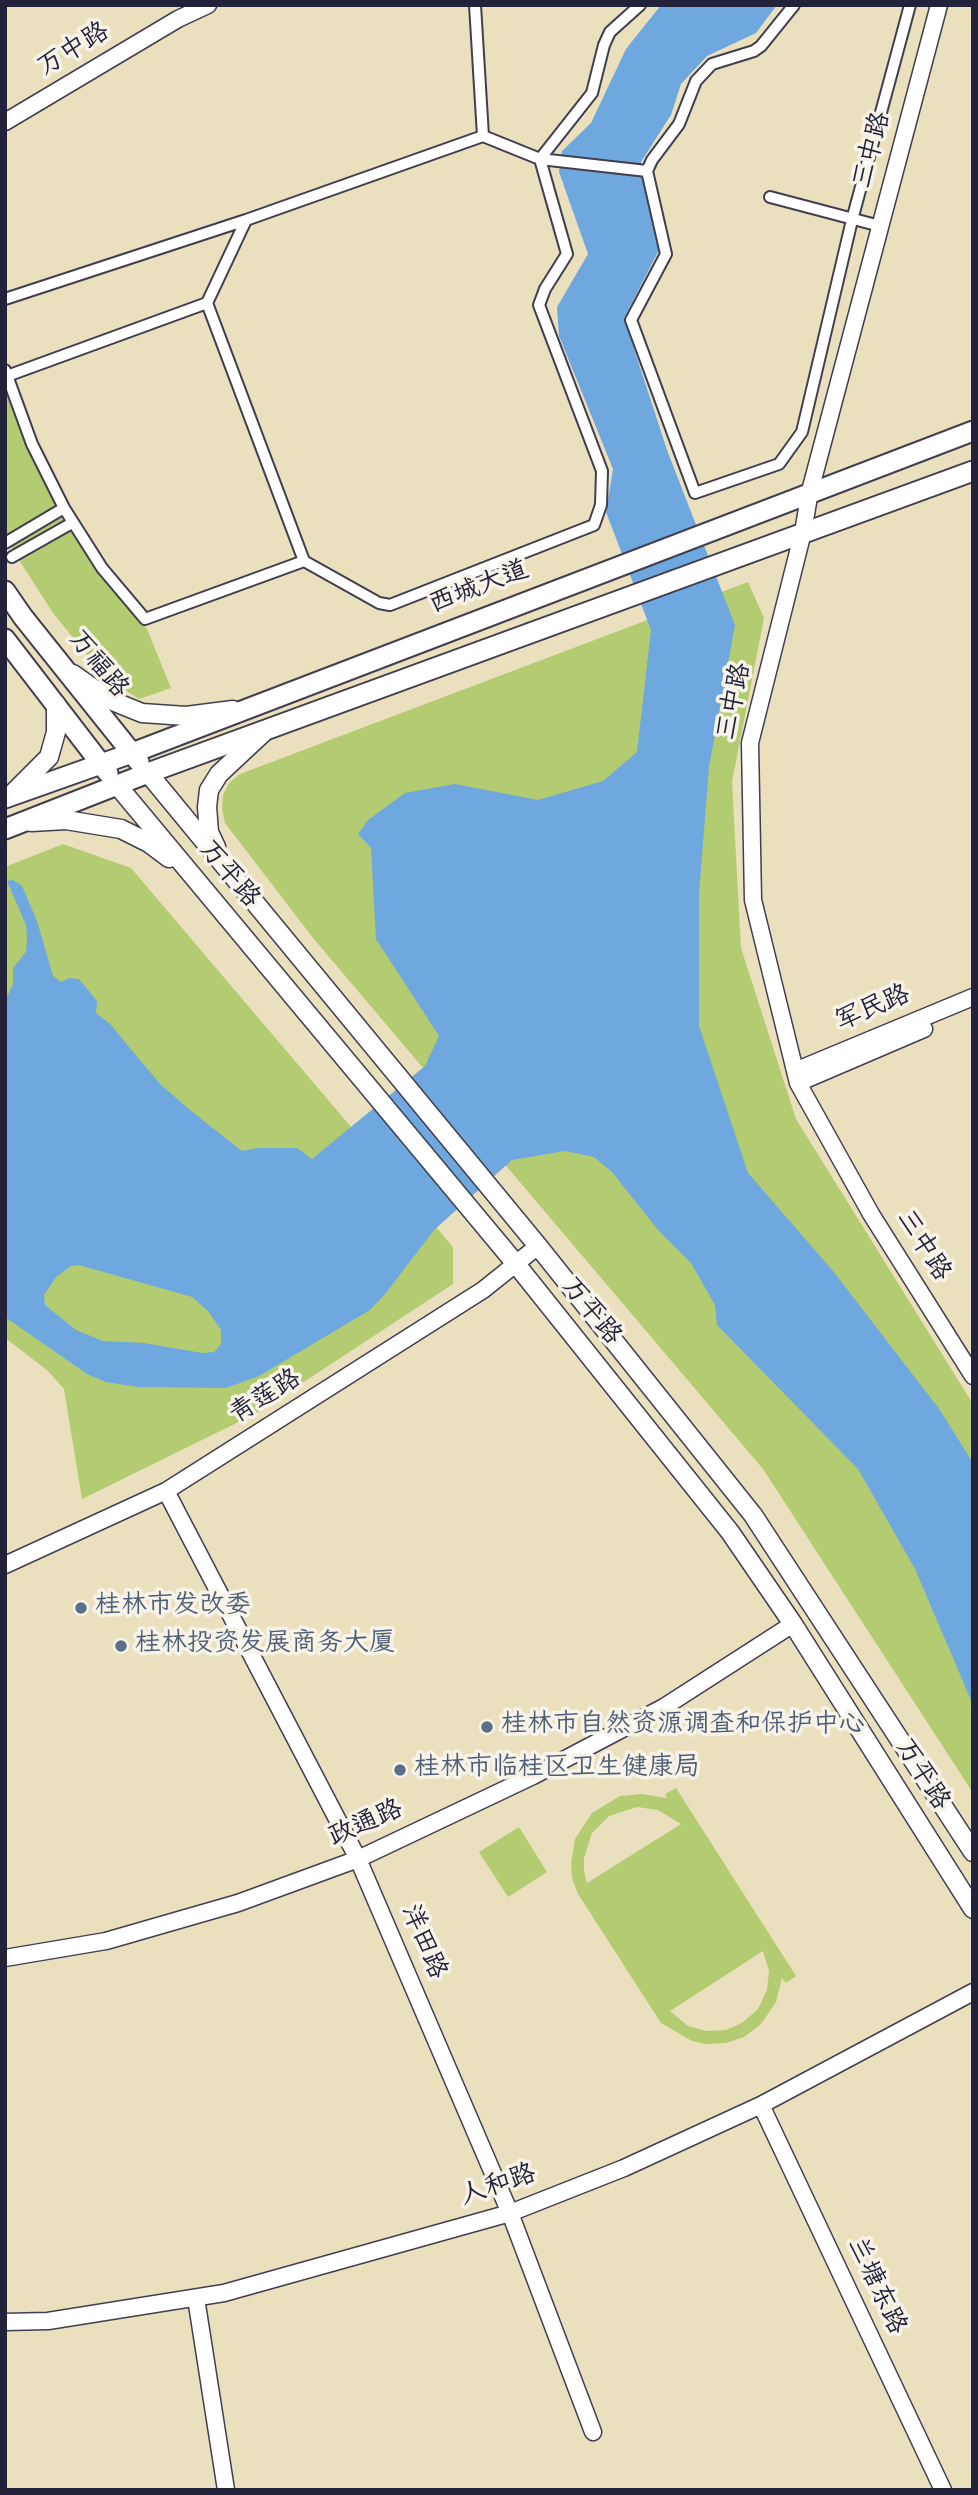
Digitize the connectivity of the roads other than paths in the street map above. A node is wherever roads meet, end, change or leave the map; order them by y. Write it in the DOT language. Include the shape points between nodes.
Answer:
graph roads {
  1 [pos="208,5"];
  2 [pos="475,5"];
  3 [pos="640,5"];
  4 [pos="794,5"];
  5 [pos="909,5"];
  6 [pos="939,5"];
  7 [pos="5,122"];
  8 [pos="483,136"];
  9 [pos="540,159"];
  10 [pos="647,171"];
  11 [pos="770,197"];
  12 [pos="246,220"];
  13 [pos="852,220"];
  14 [pos="880,226"];
  15 [pos="5,299"];
  16 [pos="207,303"];
  17 [pos="6,373"];
  18 [pos="973,431"];
  19 [pos="973,471"];
  20 [pos="810,491"];
  21 [pos="64,508"];
  22 [pos="72,523"];
  23 [pos="803,532"];
  24 [pos="5,543"];
  25 [pos="12,557"];
  26 [pos="304,561"];
  27 [pos="5,591"];
  28 [pos="5,639"];
  29 [pos="60,663"];
  30 [pos="56,704"];
  31 [pos="247,708"];
  32 [pos="266,730"];
  33 [pos="132,752"];
  34 [pos="102,763"];
  35 [pos="148,773"];
  36 [pos="117,785"];
  37 [pos="8,797"];
  38 [pos="24,822"];
  39 [pos="5,830"];
  40 [pos="225,866"];
  41 [pos="191,874"];
  42 [pos="973,997"];
  43 [pos="973,1007"];
  44 [pos="796,1077"];
  45 [pos="538,1246"];
  46 [pos="516,1264"];
  47 [pos="973,1376"];
  48 [pos="166,1491"];
  49 [pos="5,1565"];
  50 [pos="793,1624"];
  51 [pos="973,1852"];
  52 [pos="358,1859"];
  53 [pos="973,1909"];
  54 [pos="5,1958"];
  55 [pos="973,1992"];
  56 [pos="761,2105"];
  57 [pos="510,2213"];
  58 [pos="196,2298"];
  59 [pos="5,2322"];
  60 [pos="593,2432"];
  61 [pos="226,2490"];
  62 [pos="943,2490"];
  1 -- 7 [label="street, 万中路"];
  2 -- 8 [label="street"];
  3 -- 9 [label="street" via="610,32 592,93"];
  4 -- 10 [label="street" via="761,46 712,64 696,81 679,124"];
  5 -- 13 [label="street"];
  6 -- 14 [label="street, 三中路"];
  8 -- 9 [label="street"];
  8 -- 12 [label="street"];
  9 -- 10 [label="street"];
  9 -- 26 [label="street" via="568,254 540,305 602,471 601,505 594,525 390,605"];
  10 -- 13 [label="street" via="666,254 631,320 695,493 779,464 802,432"];
  11 -- 13 [label="street"];
  12 -- 15 [label="street"];
  12 -- 16 [label="street"];
  13 -- 14 [label="street"];
  14 -- 20 [label="street, 三中路"];
  16 -- 17 [label="street"];
  16 -- 26 [label="street"];
  17 -- 21 [label="street" via="32,444"];
  18 -- 20 [label="highway, 西城大道"];
  19 -- 23 [label="highway"];
  20 -- 23 [label="street, 三中路"];
  20 -- 31 [label="highway, 西城大道"];
  21 -- 22 [label="street"];
  21 -- 24 [label="street"];
  22 -- 25 [label="street"];
  22 -- 26 [label="street" via="145,619"];
  23 -- 32 [label="highway"];
  23 -- 44 [label="street, 三中路" via="750,743 753,900"];
  27 -- 29 [label="highway, 万福路"];
  28 -- 30 [label="highway, 万福路"];
  29 -- 31 [label="main road" via="110,700 142,713 186,716"];
  29 -- 33 [label="highway, 万福路"];
  30 -- 34 [label="highway, 万福路"];
  30 -- 37 [label="main road" via="56,732 48,757"];
  31 -- 33 [label="highway, 西城大道"];
  32 -- 35 [label="highway"];
  32 -- 40 [label="main road" via="219,774 209,790 209,832"];
  33 -- 34 [label="highway, 西城大道"];
  33 -- 35 [label="highway, 万福路"];
  34 -- 36 [label="highway, 万福路"];
  34 -- 37 [label="highway, 西城大道"];
  35 -- 36 [label="highway"];
  35 -- 40 [label="main road, 万平路"];
  36 -- 38 [label="highway"];
  36 -- 41 [label="main road, 万平路"];
  38 -- 39 [label="highway"];
  38 -- 41 [label="main road" via="65,820 121,828"];
  40 -- 45 [label="main road, 万平路"];
  41 -- 46 [label="main road, 万平路"];
  42 -- 44 [label="street, 军民路"];
  43 -- 44 [label="street, 军民路"];
  44 -- 47 [label="street, 三中路" via="871,1214"];
  45 -- 46 [label="street, 青莲路"];
  45 -- 51 [label="main road, 万平路" via="753,1515"];
  46 -- 48 [label="street, 青莲路" via="483,1290"];
  46 -- 50 [label="main road, 万平路" via="730,1531"];
  48 -- 49 [label="street, 青莲路"];
  48 -- 52 [label="street, 洋田路"];
  50 -- 52 [label="street, 政通路" via="664,1707 533,1776"];
  50 -- 53 [label="main road, 万平路"];
  52 -- 54 [label="street, 政通路" via="238,1903 106,1941"];
  52 -- 57 [label="street, 洋田路"];
  55 -- 56 [label="street, 人和路"];
  56 -- 57 [label="street, 人和路" via="624,2168"];
  56 -- 62 [label="street, 兰塘东路"];
  57 -- 58 [label="street, 人和路"];
  57 -- 60 [label="street, 洋田路"];
  58 -- 59 [label="street, 人和路" via="48,2321"];
  58 -- 61 [label="street"];
}
